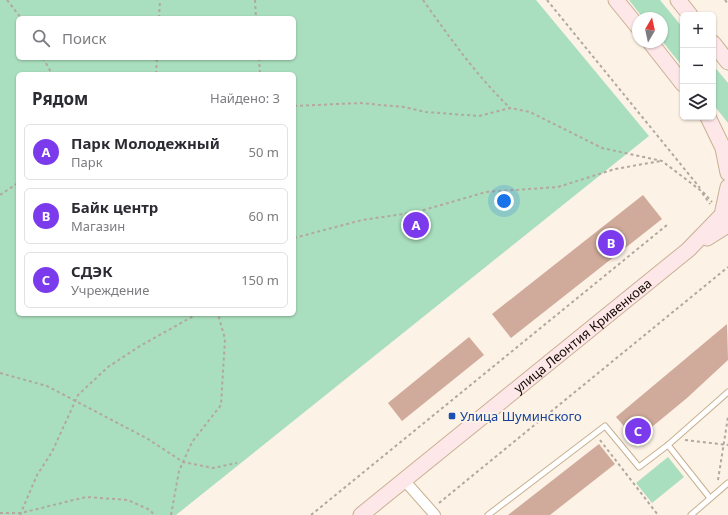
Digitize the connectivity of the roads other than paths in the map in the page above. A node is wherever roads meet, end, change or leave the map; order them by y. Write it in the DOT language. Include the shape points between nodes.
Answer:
graph roads {
  1 [pos="616,0"];
  2 [pos="678,0"];
  3 [pos="688,12"];
  4 [pos="632,20"];
  5 [pos="716,47"];
  6 [pos="655,48"];
  7 [pos="728,62"];
  8 [pos="680,80"];
  9 [pos="710,120"];
  10 [pos="712,120"];
  11 [pos="728,139"];
  12 [pos="728,173"];
  13 [pos="728,187"];
  14 [pos="725,220"];
  15 [pos="728,392"];
  16 [pos="668,445"];
  17 [pos="404,480"];
  18 [pos="728,483"];
  19 [pos="710,498"];
  20 [pos="433,512"];
  21 [pos="361,515"];
  22 [pos="488,515"];
  23 [pos="691,515"];
  1 -- 4 [label="street"];
  2 -- 3 [label="street"];
  5 -- 7 [label="street"];
  6 -- 8 [label="street"];
  9 -- 12 [label="street" via="723,148"];
  10 -- 11 [label="street"];
  13 -- 14 [label="street"];
  14 -- 17 [label="street, улица Леонтия Кривенкова"];
  15 -- 16 [label="lane"];
  16 -- 19 [label="lane"];
  16 -- 22 [label="lane" via="638,467 605,426"];
  17 -- 20 [label="street"];
  17 -- 21 [label="street, улица Леонтия Кривенкова"];
  18 -- 19 [label="lane"];
  19 -- 23 [label="lane"];
}
